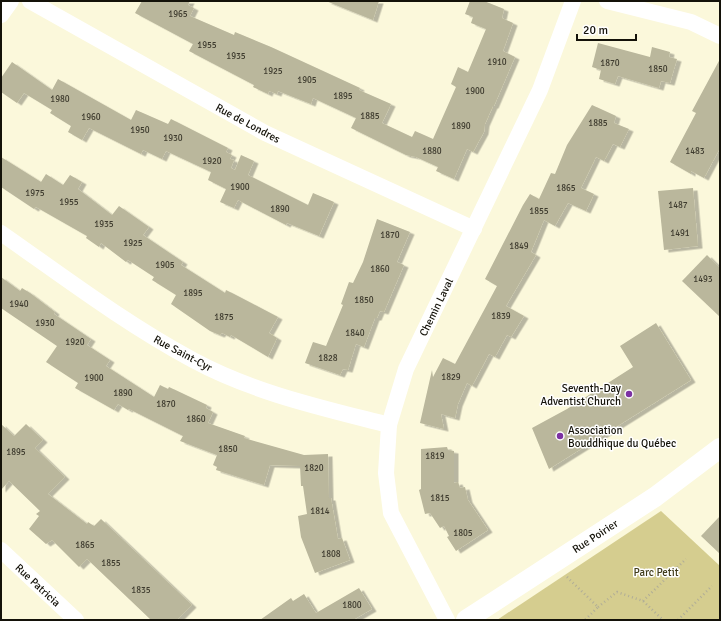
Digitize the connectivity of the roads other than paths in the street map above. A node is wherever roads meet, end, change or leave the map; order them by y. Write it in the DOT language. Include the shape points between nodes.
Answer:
graph roads {
  1 [pos="11,1"];
  2 [pos="30,1"];
  3 [pos="573,1"];
  4 [pos="607,1"];
  5 [pos="1,15"];
  6 [pos="720,36"];
  7 [pos="474,229"];
  8 [pos="1,233"];
  9 [pos="389,425"];
  10 [pos="720,448"];
  11 [pos="1,550"];
  12 [pos="76,620"];
  13 [pos="447,620"];
  14 [pos="466,620"];
  1 -- 5 [label="street"];
  2 -- 7 [label="street, Rue de Londres" via="265,133"];
  3 -- 7 [label="street, Chemin Laval" via="540,90"];
  4 -- 6 [label="street" via="691,22"];
  7 -- 9 [label="street, Chemin Laval" via="406,369"];
  8 -- 9 [label="street, Rue Saint-Cyr" via="115,312 194,361 249,385"];
  9 -- 13 [label="street, Chemin Laval" via="386,473 391,513"];
  10 -- 14 [label="street, Rue Poirier" via="655,497"];
  11 -- 12 [label="street, Rue Patricia"];
}
